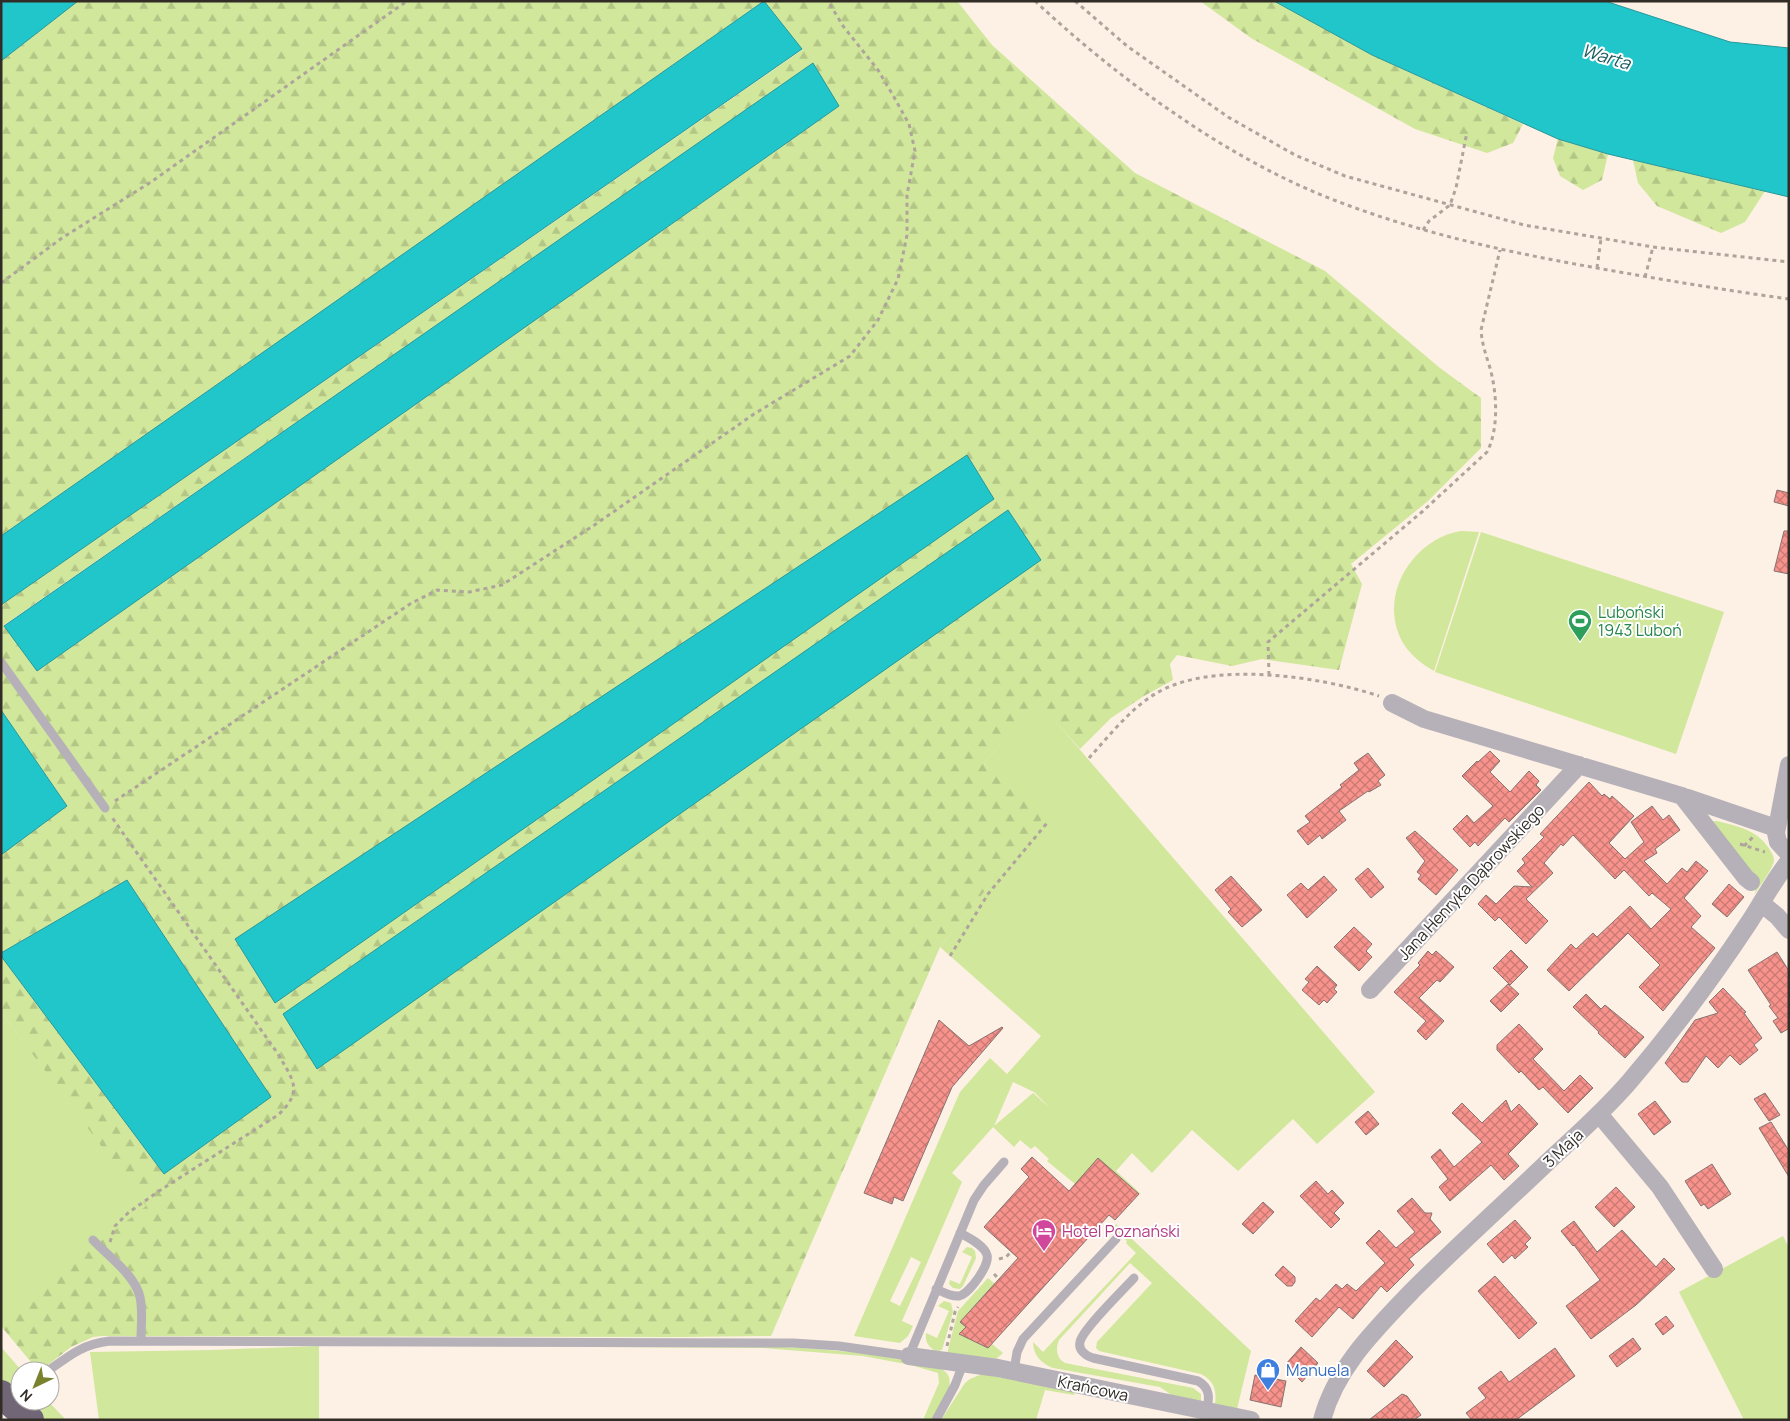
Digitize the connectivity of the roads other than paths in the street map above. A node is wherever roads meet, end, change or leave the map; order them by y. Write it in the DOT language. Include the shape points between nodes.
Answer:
graph roads {
  1 [pos="1,662"];
  2 [pos="1392,703"];
  3 [pos="1789,765"];
  4 [pos="1575,770"];
  5 [pos="1682,796"];
  6 [pos="105,808"];
  7 [pos="1776,828"];
  8 [pos="1783,857"];
  9 [pos="1751,882"];
  10 [pos="1761,903"];
  11 [pos="1789,930"];
  12 [pos="1370,990"];
  13 [pos="1599,1114"];
  14 [pos="1004,1162"];
  15 [pos="960,1233"];
  16 [pos="1116,1239"];
  17 [pos="93,1240"];
  18 [pos="1714,1269"];
  19 [pos="1134,1278"];
  20 [pos="936,1290"];
  21 [pos="141,1340"];
  22 [pos="909,1356"];
  23 [pos="60,1363"];
  24 [pos="963,1364"];
  25 [pos="1014,1371"];
  26 [pos="1,1394"];
  27 [pos="1207,1411"];
  28 [pos="30,1420"];
  29 [pos="936,1420"];
  30 [pos="1251,1420"];
  31 [pos="1322,1420"];
  1 -- 6 [label="lane"];
  2 -- 4 [label="street" via="1424,719"];
  3 -- 7 [label="street"];
  4 -- 5 [label="street"];
  4 -- 12 [label="street, Jana Henryka Dąbrowskiego"];
  5 -- 7 [label="street"];
  5 -- 9 [label="street"];
  7 -- 8 [label="street"];
  8 -- 10 [label="street, 3 Maja"];
  10 -- 11 [label="street"];
  10 -- 13 [label="street, 3 Maja" via="1672,1029"];
  13 -- 18 [label="street" via="1660,1187"];
  13 -- 31 [label="street, 3 Maja" via="1437,1266 1377,1328 1344,1371"];
  14 -- 15 [label="lane" via="978,1192"];
  15 -- 20 [label="lane"];
  15 -- 20 [label="lane" via="986,1252 987,1263 962,1295 951,1296"];
  16 -- 25 [label="lane" via="1023,1339"];
  17 -- 21 [label="lane" via="137,1288"];
  19 -- 27 [label="lane" via="1085,1332 1080,1348 1088,1357 1198,1381 1209,1394"];
  20 -- 22 [label="lane"];
  21 -- 22 [label="lane" via="793,1342"];
  21 -- 23 [label="lane" via="86,1346"];
  22 -- 24 [label="street, Krańcowa"];
  24 -- 25 [label="street, Krańcowa"];
  24 -- 29 [label="lane"];
  25 -- 27 [label="street, Krańcowa"];
  26 -- 28 [label="highway"];
  27 -- 30 [label="street, Krańcowa"];
}
